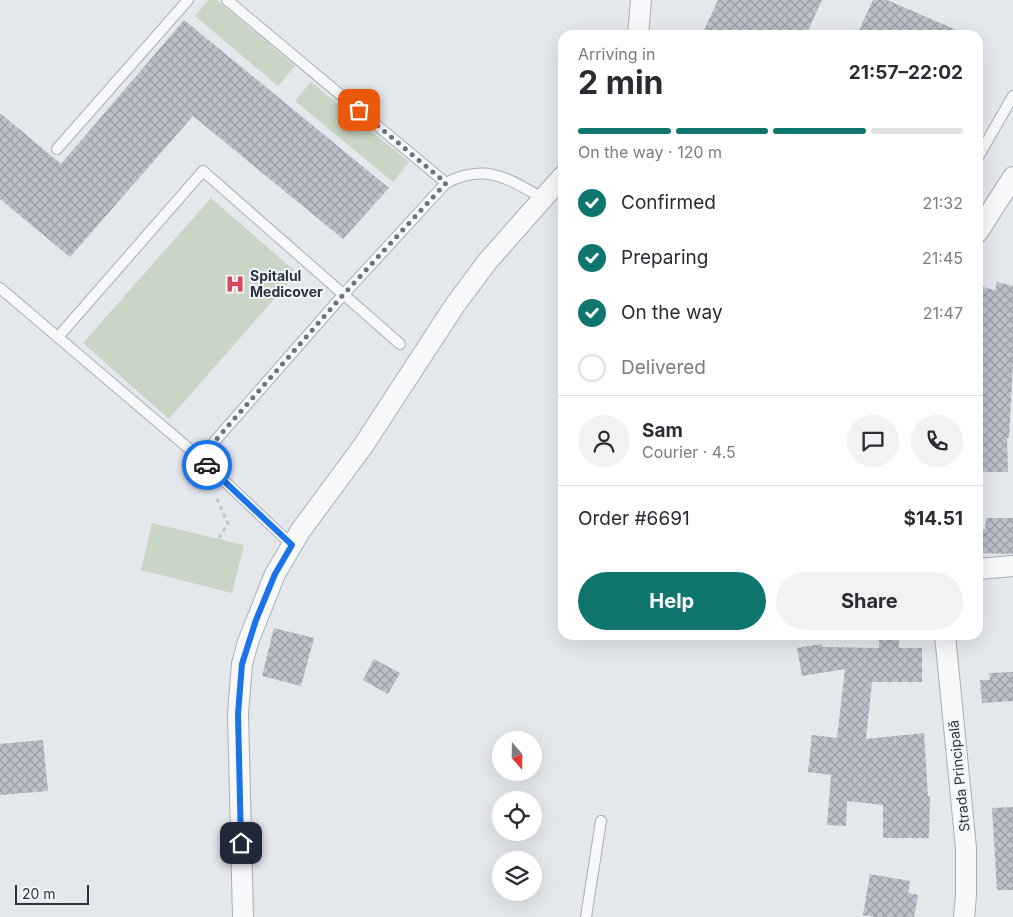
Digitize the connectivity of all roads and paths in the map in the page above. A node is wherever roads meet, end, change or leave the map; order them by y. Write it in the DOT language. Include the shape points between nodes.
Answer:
graph roads {
  1 [pos="188,0"];
  2 [pos="227,0"];
  3 [pos="641,0"];
  4 [pos="638,30"];
  5 [pos="1013,96"];
  6 [pos="983,148"];
  7 [pos="57,149"];
  8 [pos="1013,177"];
  9 [pos="446,183"];
  10 [pos="558,183"];
  11 [pos="544,199"];
  12 [pos="983,224"];
  13 [pos="0,288"];
  14 [pos="343,295"];
  15 [pos="58,337"];
  16 [pos="400,344"];
  17 [pos="200,458"];
  18 [pos="230,486"];
  19 [pos="218,539"];
  20 [pos="292,545"];
  21 [pos="1013,566"];
  22 [pos="983,569"];
  23 [pos="945,640"];
  24 [pos="601,822"];
  25 [pos="243,917"];
  26 [pos="586,917"];
  27 [pos="964,917"];
  1 -- 7 [label="lane"];
  2 -- 9 [label="lane"];
  3 -- 4 [label="street"];
  5 -- 6 [label="lane"];
  8 -- 12 [label="street"];
  9 -- 11 [label="lane" via="479,172 510,180"];
  9 -- 14 [label="lane"];
  10 -- 11 [label="street"];
  11 -- 20 [label="street" via="487,262 454,305 363,446"];
  13 -- 15 [label="lane"];
  14 -- 15 [label="lane" via="204,171"];
  14 -- 16 [label="lane"];
  14 -- 17 [label="lane"];
  15 -- 17 [label="lane"];
  17 -- 18 [label="lane"];
  18 -- 19 [label="path" via="216,500 228,524"];
  18 -- 20 [label="lane"];
  20 -- 25 [label="street" via="275,574 242,664 238,714"];
  21 -- 22 [label="street"];
  23 -- 27 [label="street, Strada Principală" via="966,848"];
  24 -- 26 [label="lane"];
}
